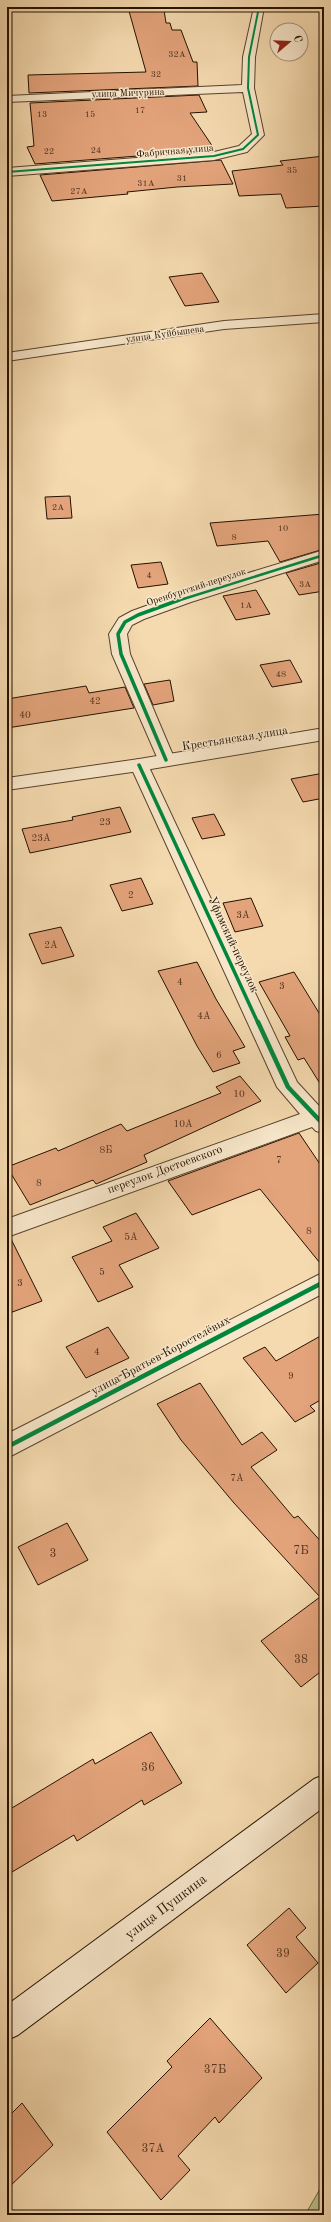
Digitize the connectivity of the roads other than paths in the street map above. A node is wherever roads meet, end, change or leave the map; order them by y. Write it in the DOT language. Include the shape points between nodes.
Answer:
graph roads {
  1 [pos="259,7"];
  2 [pos="248,88"];
  3 [pos="7,98"];
  4 [pos="7,172"];
  5 [pos="324,318"];
  6 [pos="7,357"];
  7 [pos="324,555"];
  8 [pos="324,734"];
  9 [pos="166,760"];
  10 [pos="139,765"];
  11 [pos="7,784"];
  12 [pos="321,1118"];
  13 [pos="7,1228"];
  14 [pos="324,1282"];
  15 [pos="7,1447"];
  16 [pos="324,1789"];
  17 [pos="7,2024"];
  1 -- 2 [label="street, Фабричная улица" via="249,57"];
  2 -- 3 [label="street, улица Мичурина"];
  2 -- 4 [label="street, Фабричная улица" via="258,135 243,148 214,156 186,159"];
  5 -- 6 [label="street, улица Куйбышева" via="224,326"];
  7 -- 9 [label="street, Оренбургский переулок" via="185,598 125,622 118,634 121,654"];
  8 -- 9 [label="street, Крестьянская улица"];
  9 -- 10 [label="street, Крестьянская улица"];
  10 -- 11 [label="street, Крестьянская улица"];
  10 -- 12 [label="street, Уфимский переулок" via="288,1087"];
  12 -- 13 [label="street, переулок Достоевского"];
  14 -- 15 [label="street, улица Братьев Коростелёвых"];
  16 -- 17 [label="street, улица Пушкина"];
}
